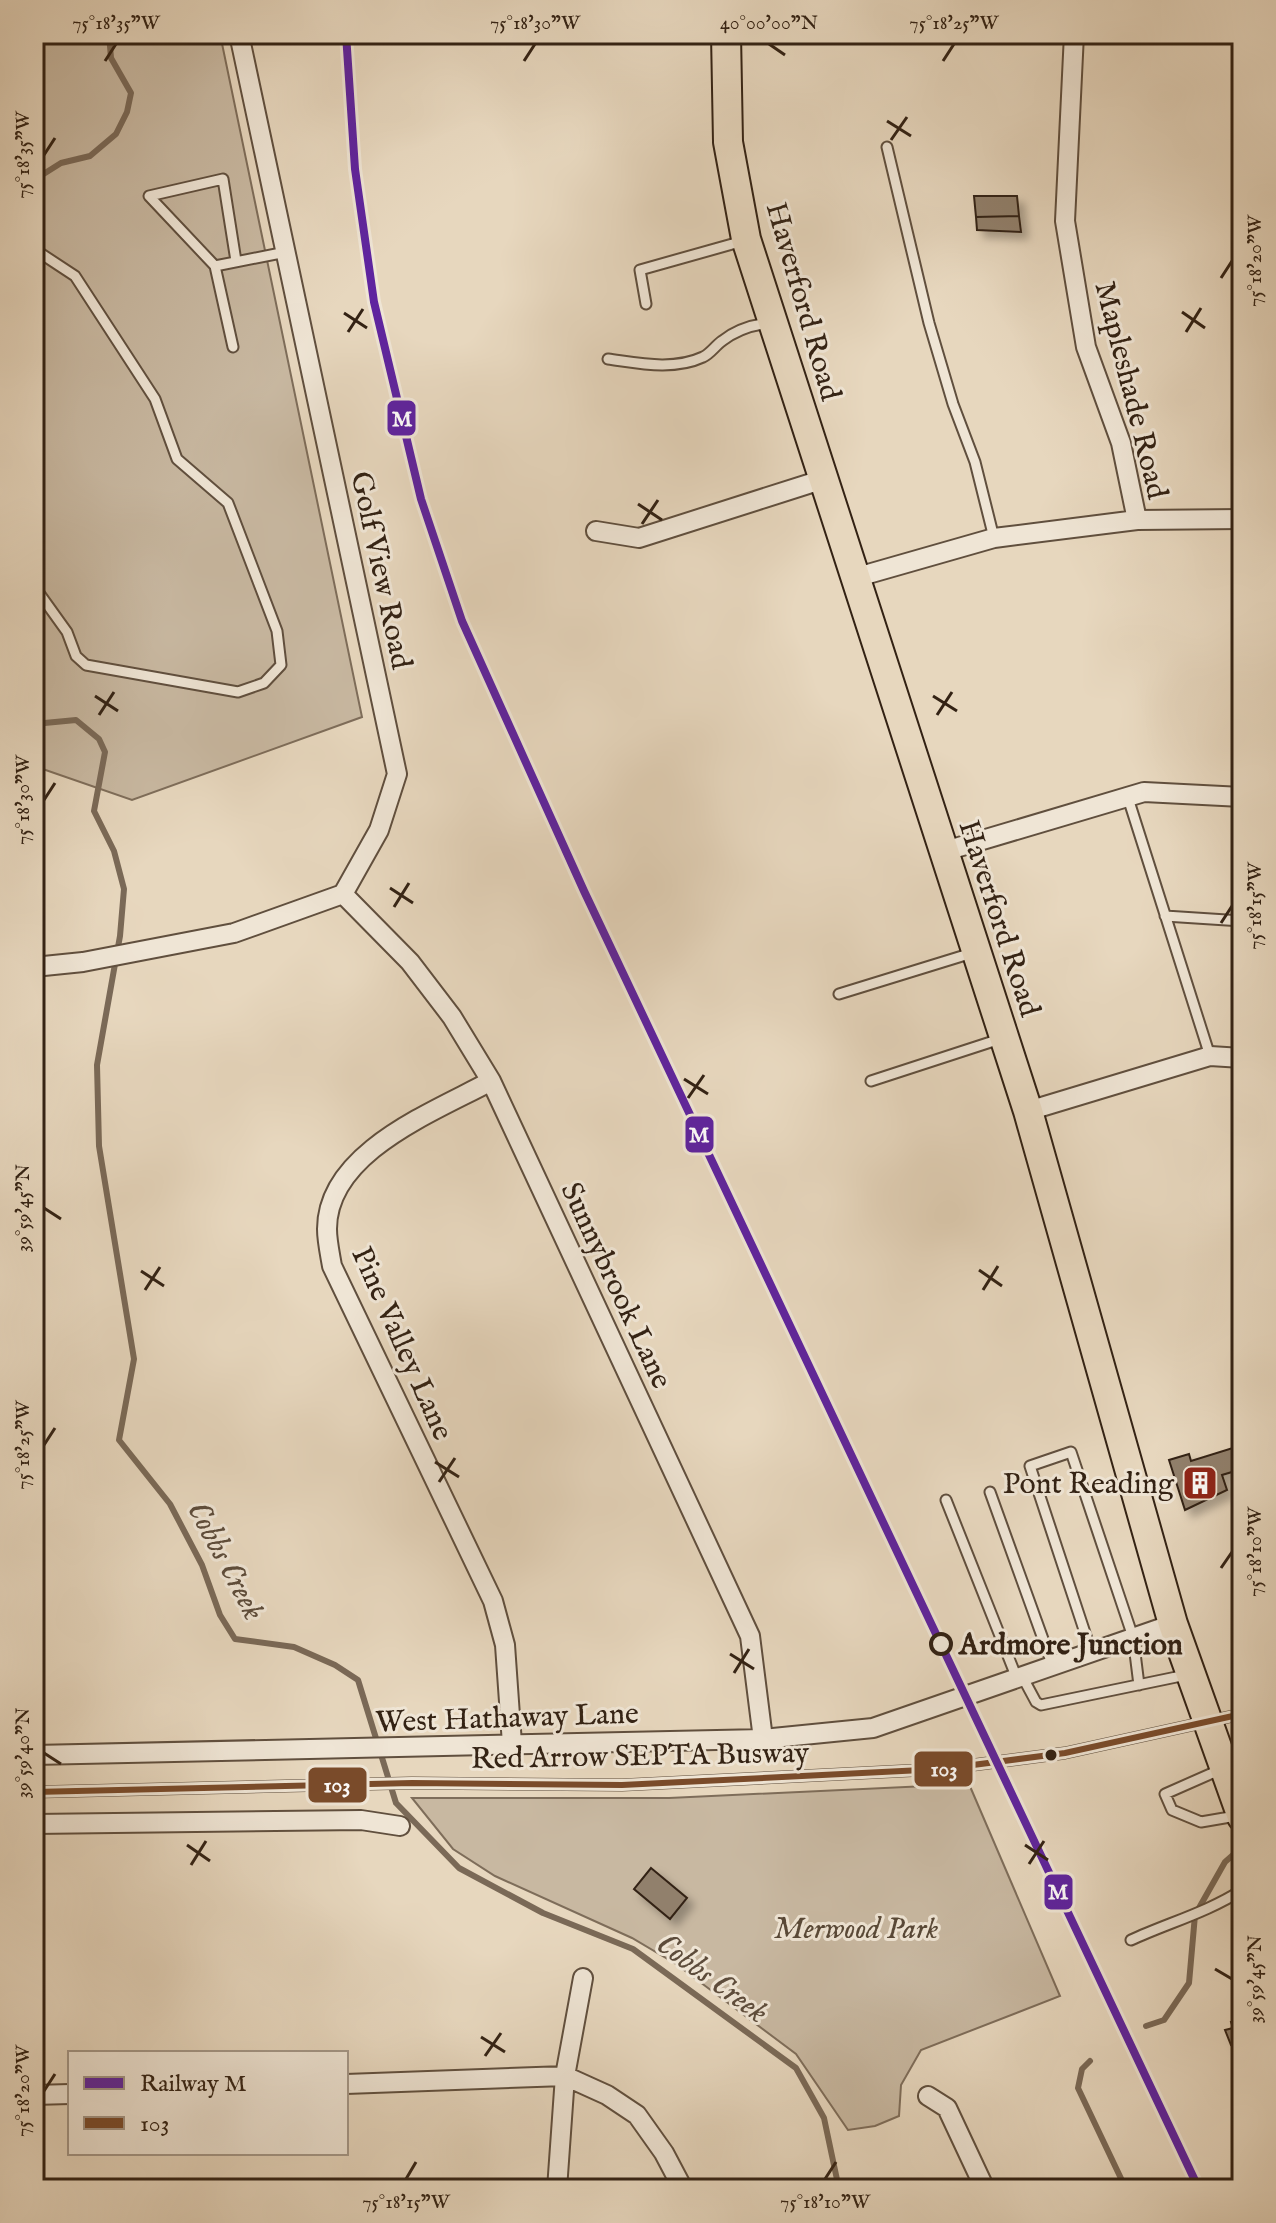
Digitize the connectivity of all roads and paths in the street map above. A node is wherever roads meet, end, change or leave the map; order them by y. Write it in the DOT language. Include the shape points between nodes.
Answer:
graph roads {
  1 [pos="239,34"];
  2 [pos="726,34"];
  3 [pos="1074,34"];
  4 [pos="887,147"];
  5 [pos="746,239"];
  6 [pos="34,249"];
  7 [pos="286,252"];
  8 [pos="236,261"];
  9 [pos="215,266"];
  10 [pos="646,304"];
  11 [pos="772,323"];
  12 [pos="233,347"];
  13 [pos="608,359"];
  14 [pos="821,480"];
  15 [pos="1242,519"];
  16 [pos="1137,520"];
  17 [pos="596,531"];
  18 [pos="994,538"];
  19 [pos="854,578"];
  20 [pos="34,586"];
  21 [pos="1242,797"];
  22 [pos="1128,798"];
  23 [pos="942,852"];
  24 [pos="343,894"];
  25 [pos="1165,916"];
  26 [pos="1242,921"];
  27 [pos="975,952"];
  28 [pos="34,967"];
  29 [pos="839,994"];
  30 [pos="1003,1038"];
  31 [pos="1210,1056"];
  32 [pos="1242,1058"];
  33 [pos="491,1081"];
  34 [pos="871,1081"];
  35 [pos="1028,1111"];
  36 [pos="990,1492"];
  37 [pos="946,1500"];
  38 [pos="1173,1624"];
  39 [pos="1133,1637"];
  40 [pos="1091,1651"];
  41 [pos="1052,1664"];
  42 [pos="1191,1674"];
  43 [pos="1018,1675"];
  44 [pos="1139,1685"];
  45 [pos="1242,1714"];
  46 [pos="1209,1723"];
  47 [pos="763,1739"];
  48 [pos="512,1744"];
  49 [pos="34,1755"];
  50 [pos="1233,1764"];
  51 [pos="34,1792"];
  52 [pos="1242,1816"];
  53 [pos="34,1824"];
  54 [pos="400,1826"];
  55 [pos="1242,1890"];
  56 [pos="1131,1940"];
  57 [pos="583,1978"];
  58 [pos="565,2076"];
  59 [pos="348,2084"];
  60 [pos="68,2094"];
  61 [pos="34,2095"];
  62 [pos="928,2096"];
  63 [pos="557,2189"];
  64 [pos="683,2189"];
  65 [pos="985,2189"];
  1 -- 7 [label="street, Golf View Road"];
  2 -- 5 [label="main road, Haverford Road" via="728,142"];
  3 -- 16 [label="street, Mapleshade Road" via="1065,221 1086,347 1121,443"];
  4 -- 18 [label="lane" via="929,323"];
  5 -- 10 [label="lane" via="640,270"];
  5 -- 11 [label="main road, Haverford Road"];
  6 -- 20 [label="lane" via="75,276 155,399 177,459 228,503 277,631 281,665 264,683 238,692 86,665"];
  7 -- 8 [label="lane"];
  7 -- 24 [label="street, Golf View Road" via="397,774 379,830"];
  8 -- 9 [label="lane"];
  8 -- 9 [label="lane" via="223,179 149,196"];
  9 -- 12 [label="lane"];
  11 -- 13 [label="lane" via="748,326 704,357 687,362 654,366"];
  11 -- 14 [label="main road, Haverford Road"];
  14 -- 17 [label="street" via="639,538"];
  14 -- 19 [label="main road, Haverford Road"];
  15 -- 16 [label="street"];
  16 -- 18 [label="street"];
  18 -- 19 [label="street"];
  19 -- 23 [label="main road, Haverford Road"];
  21 -- 22 [label="street" via="1144,792"];
  22 -- 23 [label="street"];
  22 -- 25 [label="lane"];
  23 -- 27 [label="main road, Haverford Road"];
  24 -- 28 [label="street" via="234,933"];
  24 -- 33 [label="street, Sunnybrook Lane" via="410,962"];
  25 -- 26 [label="lane"];
  25 -- 31 [label="lane"];
  27 -- 29 [label="lane"];
  27 -- 30 [label="main road, Haverford Road"];
  30 -- 34 [label="lane"];
  30 -- 35 [label="main road, Haverford Road"];
  31 -- 32 [label="street"];
  31 -- 35 [label="street"];
  33 -- 47 [label="street, Sunnybrook Lane" via="750,1636"];
  33 -- 48 [label="street, Pine Valley Lane" via="357,1159 338,1188 326,1227 332,1266 493,1601 505,1645"];
  35 -- 38 [label="main road, Haverford Road"];
  36 -- 41 [label="lane"];
  37 -- 43 [label="lane"];
  38 -- 39 [label="street, West Hathaway Lane"];
  38 -- 42 [label="main road, Haverford Road"];
  39 -- 40 [label="street, West Hathaway Lane"];
  39 -- 40 [label="lane" via="1071,1452 1030,1466"];
  39 -- 44 [label="lane"];
  40 -- 41 [label="street, West Hathaway Lane"];
  41 -- 43 [label="street, West Hathaway Lane"];
  42 -- 44 [label="lane"];
  42 -- 46 [label="main road, Haverford Road"];
  43 -- 44 [label="lane" via="1041,1705"];
  43 -- 47 [label="street, West Hathaway Lane" via="873,1728"];
  45 -- 46 [label="lane, Red Arrow SEPTA Busway"];
  46 -- 50 [label="main road, Haverford Road"];
  46 -- 51 [label="lane, Red Arrow SEPTA Busway" via="1065,1753 942,1769 622,1785 412,1783"];
  47 -- 48 [label="street, West Hathaway Lane"];
  48 -- 49 [label="street, West Hathaway Lane"];
  50 -- 52 [label="main road, Haverford Road"];
  50 -- 52 [label="lane" via="1165,1794 1172,1810 1201,1822"];
  53 -- 54 [label="street" via="361,1820"];
  55 -- 56 [label="lane" via="1215,1908 1186,1914"];
  57 -- 58 [label="street"];
  58 -- 59 [label="street"];
  58 -- 63 [label="street"];
  58 -- 64 [label="street" via="637,2115"];
  60 -- 61 [label="street"];
  62 -- 65 [label="street" via="947,2108"];
}
